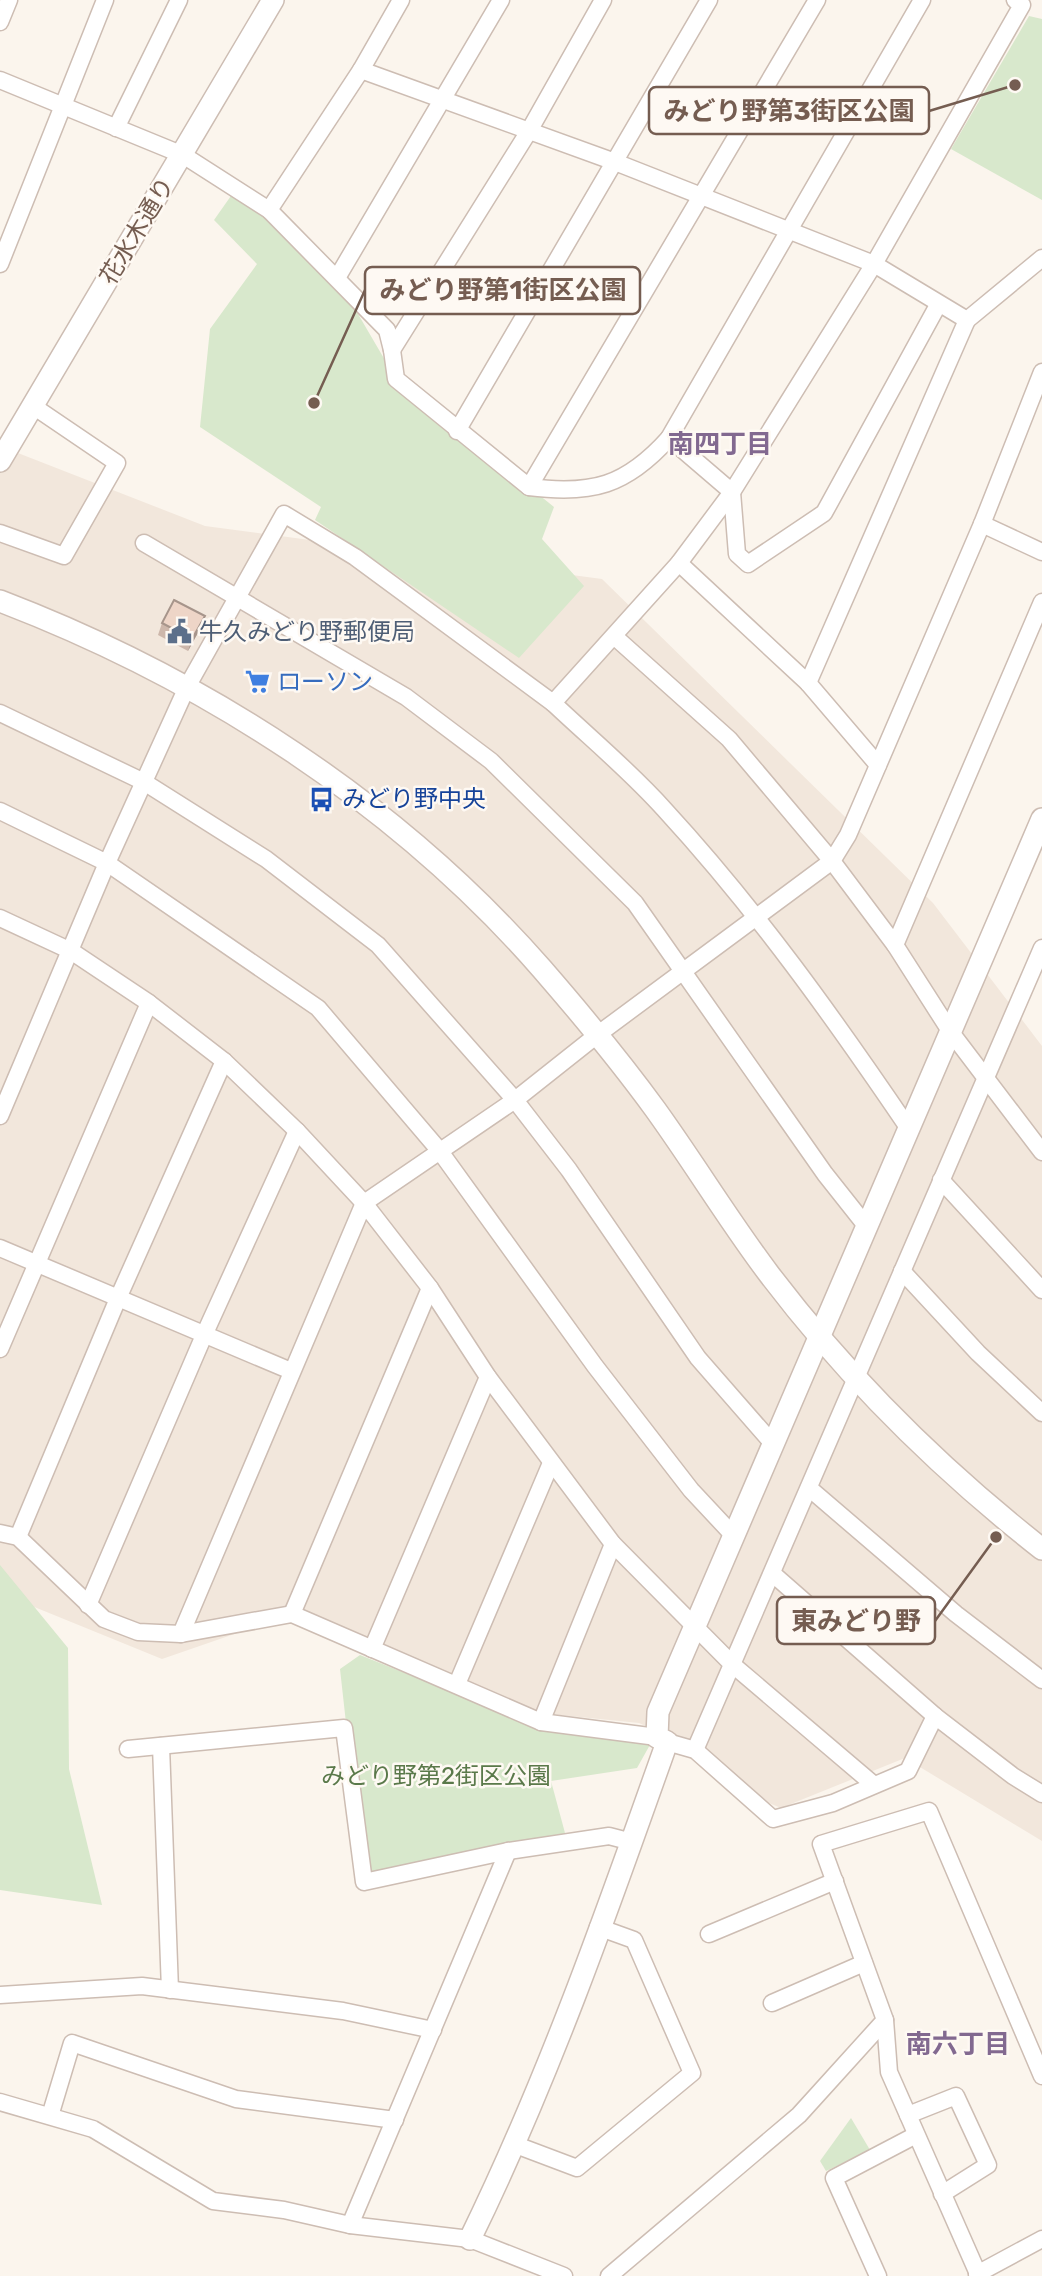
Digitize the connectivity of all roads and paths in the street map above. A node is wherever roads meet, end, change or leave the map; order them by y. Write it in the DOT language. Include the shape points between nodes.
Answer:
graph roads {
  1 [pos="9,0"];
  2 [pos="105,0"];
  3 [pos="179,0"];
  4 [pos="272,0"];
  5 [pos="401,0"];
  6 [pos="501,0"];
  7 [pos="603,0"];
  8 [pos="709,0"];
  9 [pos="817,0"];
  10 [pos="922,0"];
  11 [pos="1015,0"];
  12 [pos="0,22"];
  13 [pos="360,70"];
  14 [pos="0,80"];
  15 [pos="441,99"];
  16 [pos="61,104"];
  17 [pos="116,128"];
  18 [pos="529,131"];
  19 [pos="183,155"];
  20 [pos="615,162"];
  21 [pos="701,198"];
  22 [pos="269,210"];
  23 [pos="788,231"];
  24 [pos="1042,258"];
  25 [pos="0,264"];
  26 [pos="874,264"];
  27 [pos="337,278"];
  28 [pos="938,305"];
  29 [pos="967,320"];
  30 [pos="392,350"];
  31 [pos="1042,372"];
  32 [pos="33,406"];
  33 [pos="457,431"];
  34 [pos="669,438"];
  35 [pos="0,461"];
  36 [pos="529,487"];
  37 [pos="732,492"];
  38 [pos="982,524"];
  39 [pos="0,533"];
  40 [pos="144,542"];
  41 [pos="1042,552"];
  42 [pos="679,563"];
  43 [pos="237,596"];
  44 [pos="0,601"];
  45 [pos="1042,602"];
  46 [pos="615,637"];
  47 [pos="808,683"];
  48 [pos="187,687"];
  49 [pos="553,703"];
  50 [pos="0,713"];
  51 [pos="878,765"];
  52 [pos="144,782"];
  53 [pos="0,811"];
  54 [pos="1042,819"];
  55 [pos="832,861"];
  56 [pos="107,863"];
  57 [pos="0,918"];
  58 [pos="758,918"];
  59 [pos="895,945"];
  60 [pos="1042,948"];
  61 [pos="71,951"];
  62 [pos="685,972"];
  63 [pos="149,1003"];
  64 [pos="950,1031"];
  65 [pos="597,1035"];
  66 [pos="224,1061"];
  67 [pos="986,1079"];
  68 [pos="514,1100"];
  69 [pos="0,1116"];
  70 [pos="909,1129"];
  71 [pos="297,1131"];
  72 [pos="439,1150"];
  73 [pos="1042,1152"];
  74 [pos="941,1180"];
  75 [pos="364,1203"];
  76 [pos="867,1227"];
  77 [pos="0,1248"];
  78 [pos="34,1265"];
  79 [pos="902,1271"];
  80 [pos="430,1288"];
  81 [pos="1042,1290"];
  82 [pos="119,1296"];
  83 [pos="205,1333"];
  84 [pos="821,1335"];
  85 [pos="0,1349"];
  86 [pos="291,1371"];
  87 [pos="488,1377"];
  88 [pos="856,1379"];
  89 [pos="1042,1413"];
  90 [pos="774,1445"];
  91 [pos="551,1463"];
  92 [pos="809,1488"];
  93 [pos="0,1533"];
  94 [pos="734,1536"];
  95 [pos="18,1537"];
  96 [pos="613,1544"];
  97 [pos="1042,1549"];
  98 [pos="773,1574"];
  99 [pos="88,1605"];
  100 [pos="292,1614"];
  101 [pos="695,1628"];
  102 [pos="181,1634"];
  103 [pos="372,1649"];
  104 [pos="733,1665"];
  105 [pos="1042,1680"];
  106 [pos="457,1684"];
  107 [pos="935,1716"];
  108 [pos="541,1722"];
  109 [pos="662,1740"];
  110 [pos="161,1746"];
  111 [pos="128,1749"];
  112 [pos="695,1750"];
  113 [pos="873,1784"];
  114 [pos="1042,1794"];
  115 [pos="632,1842"];
  116 [pos="508,1851"];
  117 [pos="835,1881"];
  118 [pos="598,1927"];
  119 [pos="709,1934"];
  120 [pos="864,1963"];
  121 [pos="170,1990"];
  122 [pos="0,1995"];
  123 [pos="772,2003"];
  124 [pos="884,2020"];
  125 [pos="433,2030"];
  126 [pos="1042,2076"];
  127 [pos="0,2102"];
  128 [pos="908,2115"];
  129 [pos="50,2116"];
  130 [pos="395,2120"];
  131 [pos="916,2135"];
  132 [pos="516,2145"];
  133 [pos="942,2194"];
  134 [pos="350,2225"];
  135 [pos="470,2239"];
  136 [pos="1042,2239"];
  137 [pos="978,2275"];
  138 [pos="564,2276"];
  139 [pos="609,2276"];
  140 [pos="878,2276"];
  1 -- 12 [label="street"];
  2 -- 16 [label="street"];
  3 -- 17 [label="street"];
  4 -- 19 [label="street, 花水木通り"];
  5 -- 13 [label="street"];
  6 -- 15 [label="street"];
  7 -- 18 [label="street"];
  8 -- 20 [label="street"];
  9 -- 21 [label="street"];
  10 -- 23 [label="street"];
  11 -- 26 [label="street" via="1022,5"];
  13 -- 15 [label="street"];
  13 -- 22 [label="street"];
  14 -- 16 [label="street"];
  15 -- 18 [label="street"];
  15 -- 27 [label="street"];
  16 -- 17 [label="street"];
  16 -- 25 [label="street"];
  17 -- 19 [label="street"];
  18 -- 20 [label="street"];
  18 -- 30 [label="street"];
  19 -- 22 [label="street"];
  19 -- 32 [label="street, 花水木通り"];
  20 -- 21 [label="street"];
  20 -- 33 [label="street"];
  21 -- 23 [label="street"];
  21 -- 36 [label="street"];
  22 -- 27 [label="street"];
  23 -- 26 [label="street"];
  23 -- 34 [label="street"];
  24 -- 29 [label="street"];
  26 -- 28 [label="street"];
  26 -- 37 [label="street"];
  27 -- 30 [label="street" via="387,330"];
  28 -- 29 [label="street"];
  28 -- 37 [label="street" via="824,513 748,564 737,554"];
  29 -- 47 [label="street"];
  30 -- 33 [label="street" via="396,379"];
  31 -- 38 [label="street"];
  32 -- 35 [label="street, 花水木通り"];
  32 -- 39 [label="street" via="117,463 64,556"];
  33 -- 36 [label="street"];
  34 -- 36 [label="street" via="647,462 607,486 561,491"];
  34 -- 37 [label="street"];
  37 -- 42 [label="street"];
  38 -- 41 [label="street"];
  38 -- 51 [label="street"];
  40 -- 43 [label="street"];
  42 -- 46 [label="street"];
  42 -- 47 [label="street"];
  43 -- 48 [label="street"];
  43 -- 49 [label="street" via="284,514 355,557"];
  43 -- 62 [label="street" via="405,697 491,761 635,903"];
  44 -- 48 [label="street" via="102,644"];
  45 -- 59 [label="street"];
  46 -- 49 [label="street"];
  46 -- 55 [label="street" via="729,739"];
  47 -- 51 [label="street"];
  48 -- 52 [label="street"];
  48 -- 65 [label="street" via="268,735 422,852 482,905"];
  49 -- 58 [label="street" via="663,807"];
  50 -- 52 [label="street"];
  51 -- 55 [label="street"];
  52 -- 56 [label="street"];
  52 -- 68 [label="street" via="266,859 378,945"];
  53 -- 56 [label="street"];
  54 -- 64 [label="street"];
  55 -- 58 [label="street"];
  55 -- 59 [label="street"];
  56 -- 61 [label="street"];
  56 -- 72 [label="street" via="318,1008"];
  57 -- 61 [label="street"];
  58 -- 62 [label="street"];
  58 -- 70 [label="street" via="821,999"];
  59 -- 64 [label="street"];
  60 -- 67 [label="street"];
  61 -- 63 [label="street"];
  61 -- 69 [label="street"];
  62 -- 65 [label="street"];
  62 -- 76 [label="street"];
  63 -- 66 [label="street"];
  63 -- 78 [label="street"];
  64 -- 67 [label="street"];
  64 -- 70 [label="street"];
  65 -- 68 [label="street"];
  65 -- 84 [label="street" via="771,1276"];
  66 -- 71 [label="street"];
  66 -- 82 [label="street"];
  67 -- 73 [label="street"];
  67 -- 74 [label="street"];
  68 -- 72 [label="street"];
  68 -- 90 [label="street" via="569,1170 698,1358"];
  70 -- 76 [label="street"];
  71 -- 75 [label="street"];
  71 -- 83 [label="street"];
  72 -- 75 [label="street"];
  72 -- 94 [label="street" via="595,1366 691,1490"];
  74 -- 79 [label="street"];
  74 -- 81 [label="street"];
  75 -- 80 [label="street"];
  75 -- 86 [label="street"];
  76 -- 84 [label="street"];
  77 -- 78 [label="street"];
  78 -- 82 [label="street"];
  78 -- 85 [label="street"];
  79 -- 88 [label="street"];
  79 -- 89 [label="street"];
  80 -- 87 [label="street"];
  80 -- 100 [label="street"];
  82 -- 83 [label="street"];
  82 -- 95 [label="street"];
  83 -- 86 [label="street"];
  83 -- 99 [label="street"];
  84 -- 88 [label="street"];
  84 -- 90 [label="street"];
  86 -- 102 [label="street"];
  87 -- 91 [label="street"];
  87 -- 103 [label="street"];
  88 -- 92 [label="street"];
  88 -- 97 [label="street" via="921,1445"];
  90 -- 94 [label="street"];
  91 -- 96 [label="street"];
  91 -- 106 [label="street"];
  92 -- 98 [label="street"];
  92 -- 105 [label="street" via="956,1614"];
  93 -- 95 [label="street"];
  94 -- 101 [label="street"];
  95 -- 99 [label="street"];
  96 -- 101 [label="street"];
  96 -- 108 [label="street"];
  98 -- 104 [label="street"];
  98 -- 107 [label="street"];
  99 -- 102 [label="street" via="104,1619 138,1632"];
  100 -- 102 [label="street"];
  100 -- 103 [label="street"];
  101 -- 104 [label="street"];
  101 -- 109 [label="street" via="659,1712"];
  103 -- 106 [label="street"];
  104 -- 112 [label="street"];
  104 -- 113 [label="street"];
  106 -- 108 [label="street"];
  107 -- 113 [label="street" via="908,1771"];
  107 -- 114 [label="street"];
  108 -- 109 [label="street"];
  109 -- 112 [label="street"];
  109 -- 115 [label="street"];
  110 -- 111 [label="street"];
  110 -- 116 [label="street" via="344,1728 364,1882"];
  110 -- 121 [label="street"];
  112 -- 113 [label="street" via="774,1819 833,1803"];
  115 -- 116 [label="street" via="609,1836"];
  115 -- 118 [label="street"];
  116 -- 125 [label="street"];
  117 -- 119 [label="street"];
  117 -- 120 [label="street"];
  117 -- 126 [label="street" via="821,1844 929,1811"];
  118 -- 132 [label="street"];
  118 -- 132 [label="street" via="634,1940 692,2073 577,2168"];
  120 -- 123 [label="street"];
  120 -- 124 [label="street"];
  121 -- 122 [label="street" via="142,1986"];
  121 -- 125 [label="street" via="343,2011"];
  124 -- 128 [label="street" via="889,2072"];
  124 -- 139 [label="street" via="799,2115"];
  125 -- 130 [label="street"];
  127 -- 129 [label="street"];
  128 -- 131 [label="street"];
  128 -- 133 [label="street" via="956,2096 988,2165"];
  129 -- 130 [label="street" via="72,2043 236,2099"];
  129 -- 134 [label="street" via="93,2129 213,2201"];
  130 -- 134 [label="street"];
  131 -- 133 [label="street"];
  131 -- 140 [label="street" via="834,2178"];
  132 -- 135 [label="street"];
  133 -- 137 [label="street"];
  134 -- 135 [label="street"];
  135 -- 138 [label="street"];
  136 -- 137 [label="street"];
}
